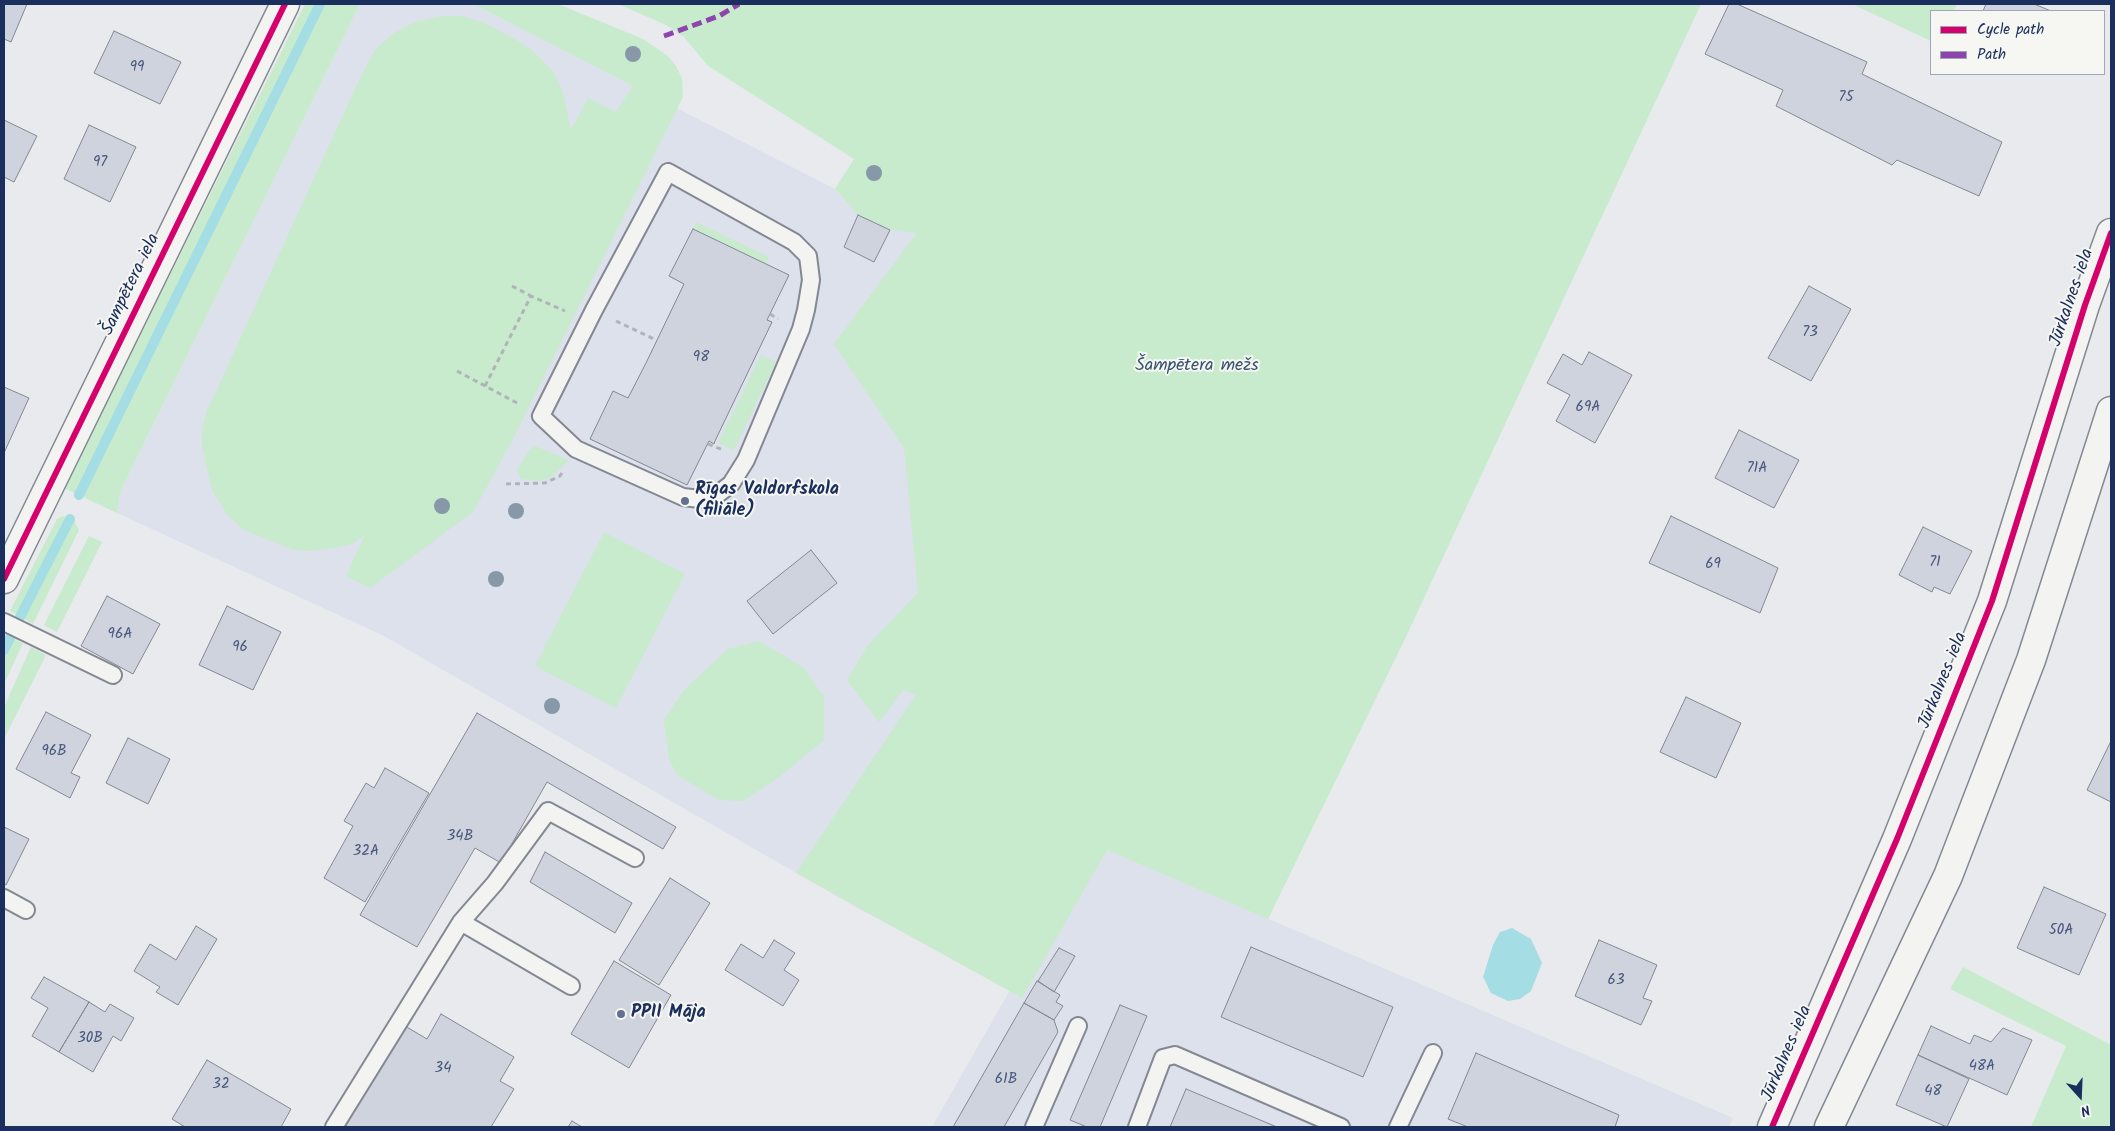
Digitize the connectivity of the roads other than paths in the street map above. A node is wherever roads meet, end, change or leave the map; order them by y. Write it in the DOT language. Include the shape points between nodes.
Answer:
graph roads {
  1 [pos="285,4"];
  2 [pos="2111,233"];
  3 [pos="2111,411"];
  4 [pos="576,448"];
  5 [pos="4,580"];
  6 [pos="4,622"];
  7 [pos="112,675"];
  8 [pos="635,858"];
  9 [pos="4,898"];
  10 [pos="26,910"];
  11 [pos="461,922"];
  12 [pos="571,986"];
  13 [pos="1078,1026"];
  14 [pos="1433,1053"];
  15 [pos="334,1127"];
  16 [pos="1034,1127"];
  17 [pos="1137,1127"];
  18 [pos="1341,1127"];
  19 [pos="1398,1127"];
  20 [pos="1772,1127"];
  21 [pos="1829,1127"];
  1 -- 5 [label="street, Šampētera iela"];
  2 -- 20 [label="street, Jūrkalnes iela" via="2085,305 1992,601 1897,840"];
  3 -- 21 [label="street" via="2031,660 1948,876"];
  4 -- 4 [label="lane" via="541,416 668,172 794,242 808,256 811,280 800,329 746,460 731,484 718,494 700,499 683,496"];
  6 -- 7 [label="lane"];
  8 -- 11 [label="lane" via="548,811 495,883"];
  9 -- 10 [label="lane"];
  11 -- 12 [label="lane"];
  11 -- 15 [label="lane"];
  13 -- 16 [label="lane"];
  14 -- 19 [label="lane"];
  17 -- 18 [label="lane" via="1163,1058 1175,1055"];
}
